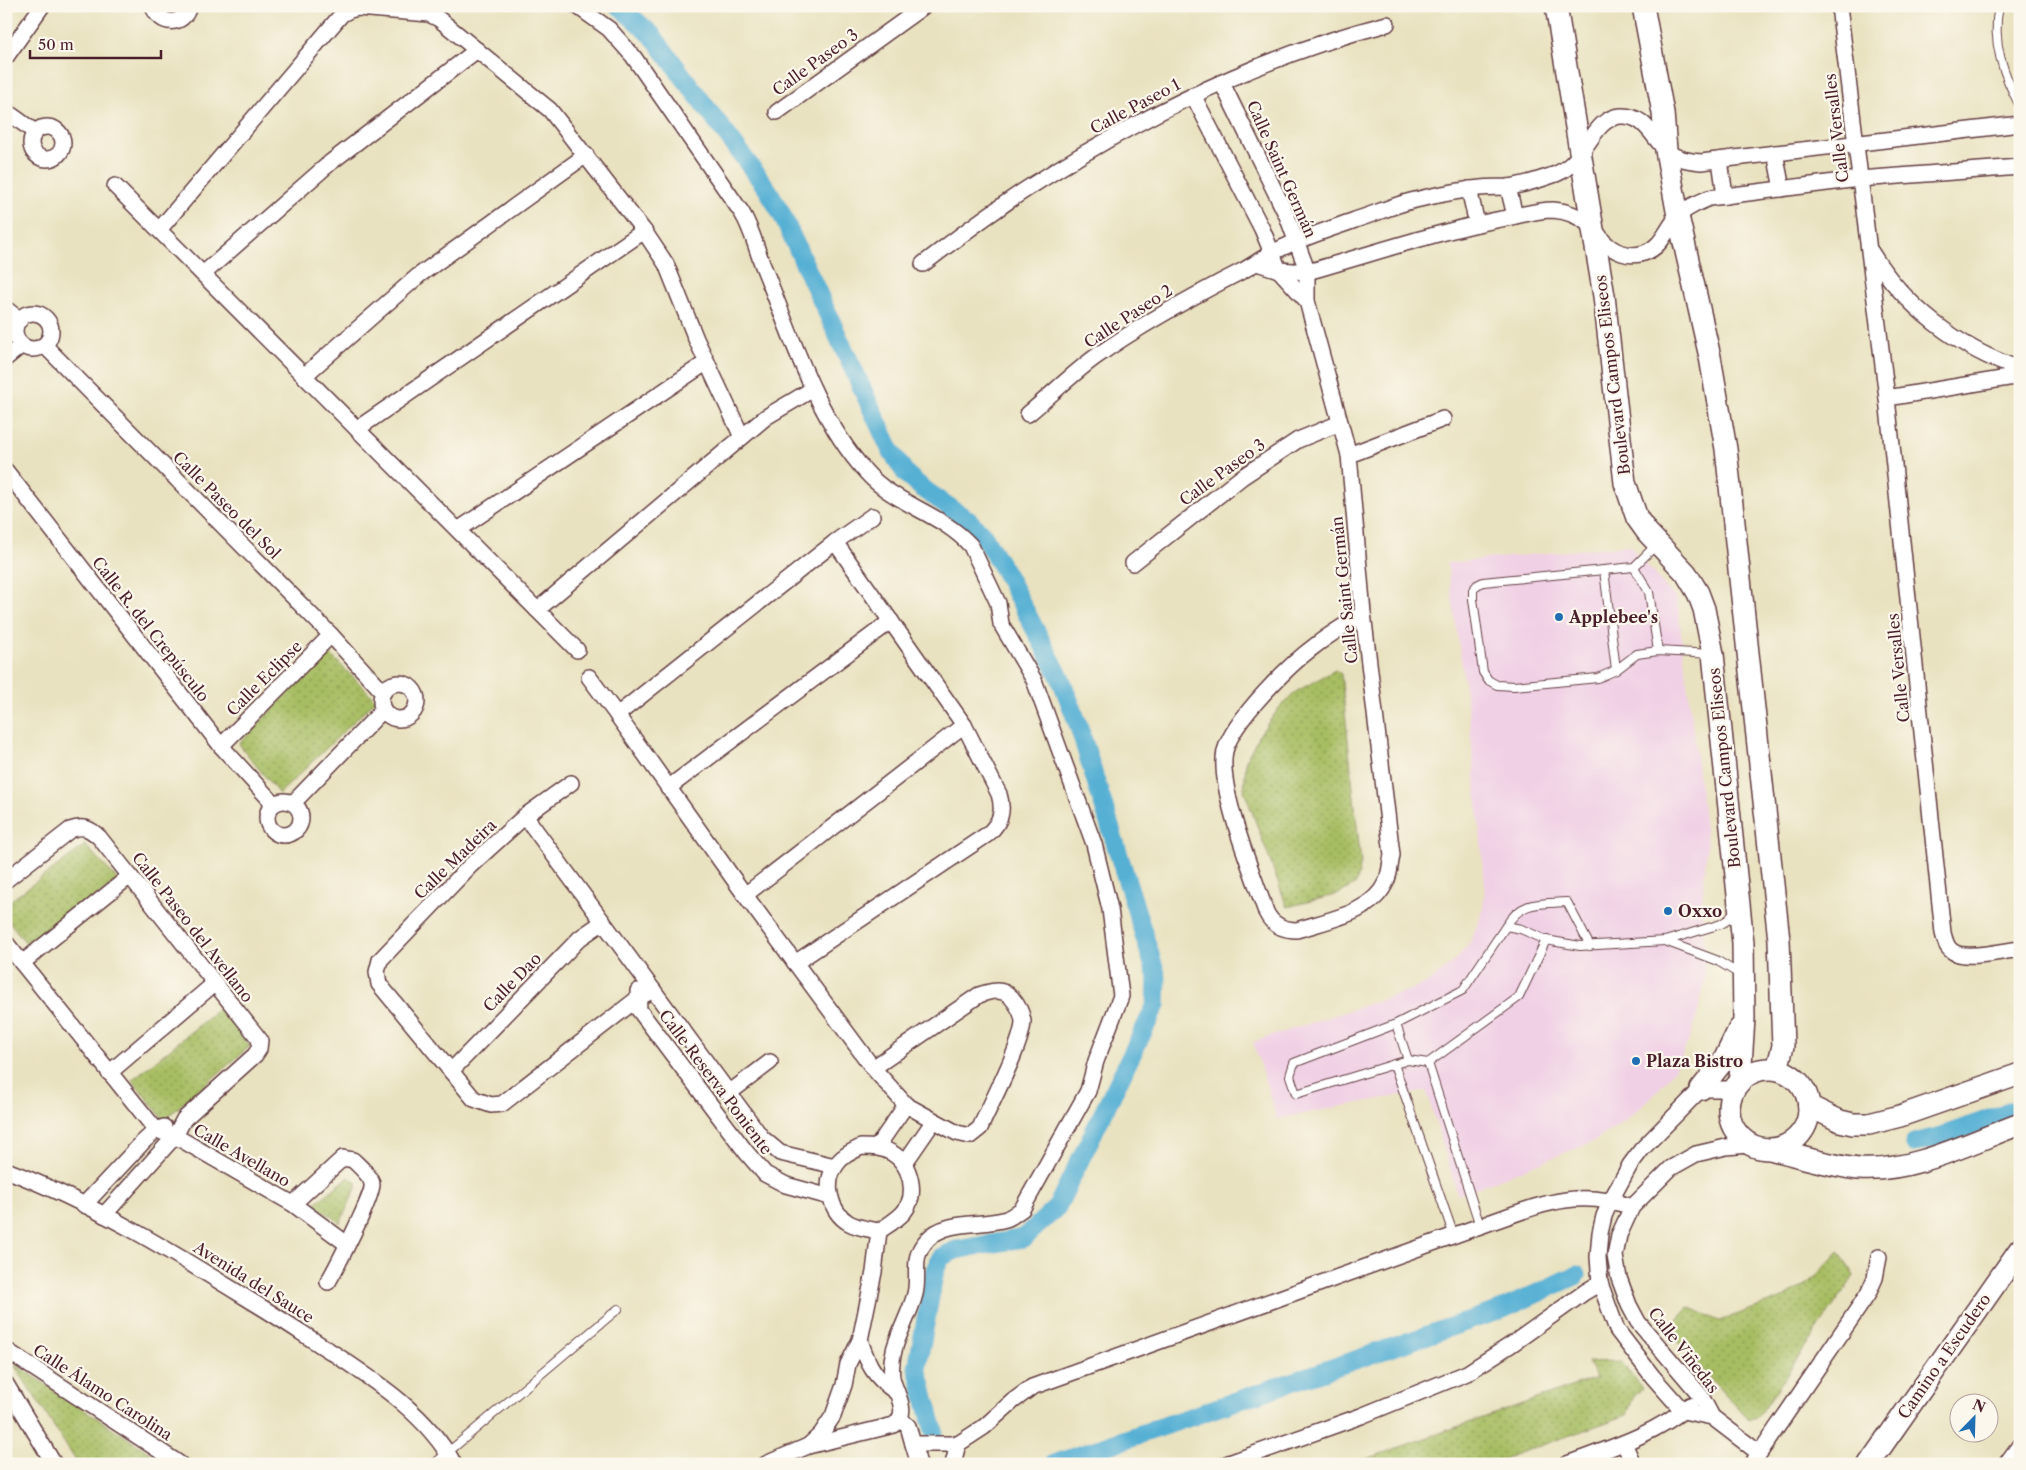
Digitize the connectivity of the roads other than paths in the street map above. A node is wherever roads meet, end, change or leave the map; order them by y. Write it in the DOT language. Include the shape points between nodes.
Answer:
graph roads {
  1 [pos="42,6"];
  2 [pos="153,6"];
  3 [pos="189,6"];
  4 [pos="576,6"];
  5 [pos="924,6"];
  6 [pos="1556,6"];
  7 [pos="1643,6"];
  8 [pos="1839,6"];
  9 [pos="1999,6"];
  10 [pos="373,8"];
  11 [pos="399,9"];
  12 [pos="1387,24"];
  13 [pos="477,50"];
  14 [pos="6,57"];
  15 [pos="1222,82"];
  16 [pos="1193,95"];
  17 [pos="2020,106"];
  18 [pos="6,111"];
  19 [pos="777,112"];
  20 [pos="2020,124"];
  21 [pos="35,132"];
  22 [pos="1855,144"];
  23 [pos="1666,150"];
  24 [pos="1775,153"];
  25 [pos="586,155"];
  26 [pos="1580,158"];
  27 [pos="1720,160"];
  28 [pos="2020,167"];
  29 [pos="1859,180"];
  30 [pos="115,186"];
  31 [pos="1508,187"];
  32 [pos="1469,189"];
  33 [pos="1782,189"];
  34 [pos="1725,196"];
  35 [pos="1515,216"];
  36 [pos="1678,216"];
  37 [pos="1477,224"];
  38 [pos="1592,227"];
  39 [pos="159,230"];
  40 [pos="644,231"];
  41 [pos="1297,242"];
  42 [pos="1868,246"];
  43 [pos="1272,253"];
  44 [pos="1257,263"];
  45 [pos="923,264"];
  46 [pos="1279,270"];
  47 [pos="1307,272"];
  48 [pos="202,274"];
  49 [pos="1307,301"];
  50 [pos="6,308"];
  51 [pos="20,320"];
  52 [pos="22,345"];
  53 [pos="44,345"];
  54 [pos="6,358"];
  55 [pos="707,362"];
  56 [pos="2020,369"];
  57 [pos="304,376"];
  58 [pos="2020,376"];
  59 [pos="813,389"];
  60 [pos="1887,398"];
  61 [pos="1028,414"];
  62 [pos="1443,419"];
  63 [pos="1340,423"];
  64 [pos="357,429"];
  65 [pos="742,437"];
  66 [pos="1349,455"];
  67 [pos="6,471"];
  68 [pos="872,516"];
  69 [pos="458,530"];
  70 [pos="835,542"];
  71 [pos="1657,544"];
  72 [pos="1133,562"];
  73 [pos="1634,567"];
  74 [pos="1604,570"];
  75 [pos="537,610"];
  76 [pos="1363,613"];
  77 [pos="891,622"];
  78 [pos="331,636"];
  79 [pos="577,650"];
  80 [pos="1658,651"];
  81 [pos="1713,654"];
  82 [pos="1616,670"];
  83 [pos="589,677"];
  84 [pos="382,692"];
  85 [pos="383,710"];
  86 [pos="617,715"];
  87 [pos="964,725"];
  88 [pos="220,746"];
  89 [pos="571,783"];
  90 [pos="668,788"];
  91 [pos="293,803"];
  92 [pos="274,804"];
  93 [pos="525,816"];
  94 [pos="130,876"];
  95 [pos="6,880"];
  96 [pos="745,895"];
  97 [pos="1738,907"];
  98 [pos="602,922"];
  99 [pos="1506,926"];
  100 [pos="1546,940"];
  101 [pos="1665,941"];
  102 [pos="6,943"];
  103 [pos="1590,946"];
  104 [pos="2020,949"];
  105 [pos="22,963"];
  106 [pos="795,963"];
  107 [pos="639,972"];
  108 [pos="1744,977"];
  109 [pos="215,983"];
  110 [pos="653,990"];
  111 [pos="637,1000"];
  112 [pos="1744,1018"];
  113 [pos="1396,1024"];
  114 [pos="1408,1060"];
  115 [pos="770,1062"];
  116 [pos="1428,1063"];
  117 [pos="1394,1064"];
  118 [pos="873,1068"];
  119 [pos="1777,1069"];
  120 [pos="451,1071"];
  121 [pos="109,1073"];
  122 [pos="2020,1074"];
  123 [pos="1737,1084"];
  124 [pos="1701,1089"];
  125 [pos="729,1093"];
  126 [pos="906,1105"];
  127 [pos="1809,1106"];
  128 [pos="184,1119"];
  129 [pos="933,1122"];
  130 [pos="2020,1124"];
  131 [pos="156,1130"];
  132 [pos="175,1136"];
  133 [pos="1749,1145"];
  134 [pos="878,1147"];
  135 [pos="1774,1150"];
  136 [pos="904,1164"];
  137 [pos="835,1166"];
  138 [pos="6,1170"];
  139 [pos="830,1197"];
  140 [pos="1611,1200"];
  141 [pos="293,1204"];
  142 [pos="84,1205"];
  143 [pos="1632,1207"];
  144 [pos="104,1215"];
  145 [pos="1480,1226"];
  146 [pos="879,1231"];
  147 [pos="1454,1236"];
  148 [pos="347,1244"];
  149 [pos="2020,1249"];
  150 [pos="1879,1256"];
  151 [pos="328,1282"];
  152 [pos="1600,1283"];
  153 [pos="618,1309"];
  154 [pos="1638,1322"];
  155 [pos="1617,1330"];
  156 [pos="860,1340"];
  157 [pos="6,1350"];
  158 [pos="6,1384"];
  159 [pos="896,1392"];
  160 [pos="1701,1396"];
  161 [pos="1683,1411"];
  162 [pos="1712,1417"];
  163 [pos="901,1420"];
  164 [pos="1624,1443"];
  165 [pos="913,1444"];
  166 [pos="958,1444"];
  167 [pos="2020,1445"];
  168 [pos="808,1446"];
  169 [pos="451,1457"];
  170 [pos="1755,1458"];
  171 [pos="54,1464"];
  172 [pos="180,1464"];
  173 [pos="434,1464"];
  174 [pos="766,1464"];
  175 [pos="919,1464"];
  176 [pos="953,1464"];
  177 [pos="1226,1464"];
  178 [pos="1567,1464"];
  179 [pos="1633,1464"];
  180 [pos="1869,1464"];
  181 [pos="2006,1464"];
  1 -- 14 [label="street"];
  2 -- 3 [label="street" via="159,18 172,22 185,16"];
  4 -- 59 [label="street" via="608,29 633,56 742,213"];
  5 -- 19 [label="street, Calle Paseo 3"];
  6 -- 26 [label="main road, Boulevard Campos Eliseos"];
  7 -- 23 [label="main road"];
  8 -- 22 [label="street, Calle Versalles"];
  9 -- 17 [label="lane" via="1997,39 2000,60"];
  10 -- 11 [label="street"];
  10 -- 39 [label="street" via="358,8 342,14"];
  11 -- 13 [label="street" via="439,19"];
  12 -- 15 [label="street, Calle Paseo 1" via="1305,49"];
  13 -- 25 [label="street" via="550,110"];
  13 -- 48 [label="street" via="331,162"];
  15 -- 16 [label="street, Calle Paseo 1"];
  15 -- 41 [label="street, Calle Saint Germán"];
  16 -- 43 [label="street, Calle Saint Germán"];
  16 -- 45 [label="street, Calle Paseo 1" via="1133,125 1062,167 997,209"];
  18 -- 21 [label="street"];
  20 -- 22 [label="street"];
  22 -- 24 [label="street"];
  22 -- 29 [label="street, Calle Versalles"];
  23 -- 26 [label="street" via="1641,121 1631,116 1618,116 1605,121 1597,129"];
  23 -- 27 [label="street" via="1691,161"];
  23 -- 36 [label="main road"];
  24 -- 27 [label="street"];
  24 -- 33 [label="street"];
  25 -- 40 [label="street"];
  25 -- 57 [label="street" via="418,276"];
  26 -- 31 [label="street, Calle Paseo 2" via="1558,173"];
  26 -- 38 [label="main road, Boulevard Campos Eliseos"];
  27 -- 34 [label="street"];
  28 -- 29 [label="street"];
  29 -- 33 [label="street"];
  29 -- 42 [label="street, Calle Versalles"];
  30 -- 39 [label="street"];
  31 -- 32 [label="street, Calle Paseo 2"];
  31 -- 35 [label="street"];
  32 -- 37 [label="street"];
  32 -- 41 [label="street, Calle Paseo 2" via="1410,201"];
  33 -- 34 [label="street"];
  34 -- 36 [label="street" via="1699,202"];
  35 -- 37 [label="street"];
  35 -- 38 [label="street" via="1555,210 1576,216"];
  36 -- 38 [label="street" via="1662,241 1644,253 1624,254 1613,250"];
  36 -- 119 [label="main road" via="1710,357 1726,448 1779,940 1783,1046"];
  37 -- 47 [label="street"];
  38 -- 71 [label="main road, Boulevard Campos Eliseos" via="1604,296 1625,483 1637,518"];
  39 -- 48 [label="street"];
  40 -- 55 [label="street" via="666,264"];
  40 -- 64 [label="street"];
  41 -- 43 [label="street, Calle Paseo 2"];
  41 -- 47 [label="street, Calle Saint Germán"];
  42 -- 56 [label="street, Calle Versalles" via="1897,288 1935,323 1979,352"];
  42 -- 60 [label="street, Calle Versalles"];
  43 -- 44 [label="street, Calle Paseo 2"];
  43 -- 46 [label="street, Calle Saint Germán"];
  44 -- 46 [label="street"];
  44 -- 61 [label="street, Calle Paseo 2" via="1191,297 1092,359"];
  46 -- 47 [label="street"];
  46 -- 49 [label="street, Calle Saint Germán"];
  47 -- 49 [label="street, Calle Saint Germán"];
  48 -- 57 [label="street"];
  49 -- 63 [label="street, Calle Saint Germán"];
  50 -- 51 [label="street"];
  51 -- 52 [label="street" via="15,330"];
  51 -- 53 [label="street" via="29,314 45,318 51,335"];
  52 -- 53 [label="street" via="33,349"];
  52 -- 54 [label="street"];
  53 -- 78 [label="street, Calle Paseo del Sol"];
  55 -- 65 [label="street"];
  55 -- 69 [label="street"];
  57 -- 64 [label="street"];
  58 -- 60 [label="street"];
  59 -- 65 [label="street" via="766,417"];
  59 -- 159 [label="street" via="838,435 866,473 901,500 928,512 965,538 971,546 998,603 1001,624 1034,680 1094,844 1110,909 1122,996 1096,1061 1088,1091 1022,1209 1007,1219 943,1229 926,1240 919,1251 916,1293 892,1359"];
  60 -- 104 [label="street, Calle Versalles" via="1943,934 1946,945 1965,956"];
  62 -- 66 [label="street"];
  63 -- 66 [label="street, Calle Saint Germán"];
  63 -- 72 [label="street, Calle Paseo 3" via="1298,440 1242,476"];
  64 -- 69 [label="street"];
  65 -- 75 [label="street"];
  66 -- 76 [label="street, Calle Saint Germán"];
  67 -- 88 [label="street, Calle R. del Crepúsculo"];
  68 -- 70 [label="street"];
  69 -- 75 [label="street"];
  70 -- 77 [label="street"];
  70 -- 86 [label="street"];
  71 -- 73 [label="lane"];
  71 -- 81 [label="main road, Boulevard Campos Eliseos" via="1686,573 1698,592"];
  73 -- 74 [label="lane"];
  73 -- 80 [label="lane" via="1649,592"];
  74 -- 82 [label="lane"];
  74 -- 82 [label="lane" via="1484,582 1473,590 1473,599 1483,672 1497,685 1598,678"];
  75 -- 79 [label="street"];
  76 -- 76 [label="street, Calle Saint Germán" via="1317,643 1291,666 1243,717 1225,750 1228,797 1266,912 1276,926 1289,930 1352,913 1374,898 1387,880 1392,855"];
  77 -- 87 [label="street"];
  77 -- 90 [label="street"];
  78 -- 84 [label="street, Calle Paseo del Sol"];
  78 -- 88 [label="street, Calle Eclipse"];
  80 -- 81 [label="lane"];
  80 -- 82 [label="lane" via="1637,654"];
  81 -- 97 [label="main road, Boulevard Campos Eliseos"];
  83 -- 86 [label="street"];
  84 -- 85 [label="street"];
  84 -- 85 [label="street" via="392,684 404,683 414,689 417,700 414,712 404,718 392,718"];
  85 -- 91 [label="street"];
  86 -- 90 [label="street"];
  87 -- 96 [label="street"];
  87 -- 106 [label="street" via="1000,800 1001,816 997,826"];
  88 -- 92 [label="street, Calle R. del Crepúsculo"];
  89 -- 93 [label="street, Calle Madeira"];
  90 -- 96 [label="street"];
  91 -- 92 [label="street"];
  91 -- 92 [label="street" via="299,810 301,821 295,831 285,836 274,832 267,824 267,812"];
  93 -- 98 [label="street, Calle Reserva Poniente"];
  93 -- 120 [label="street, Calle Madeira" via="470,866 380,960 379,984"];
  94 -- 95 [label="street, Calle Paseo del Avellano" via="99,837 80,826 70,830"];
  94 -- 105 [label="street"];
  94 -- 109 [label="street, Calle Paseo del Avellano"];
  96 -- 106 [label="street"];
  97 -- 101 [label="lane" via="1721,924"];
  97 -- 108 [label="main road, Boulevard Campos Eliseos"];
  98 -- 107 [label="street, Calle Reserva Poniente"];
  98 -- 120 [label="street, Calle Dao" via="580,938"];
  99 -- 100 [label="lane"];
  99 -- 103 [label="lane" via="1520,908 1530,904 1567,902"];
  99 -- 113 [label="lane" via="1463,990"];
  100 -- 103 [label="lane"];
  100 -- 116 [label="lane" via="1519,997"];
  101 -- 103 [label="lane"];
  101 -- 108 [label="lane" via="1716,960"];
  102 -- 105 [label="street"];
  105 -- 121 [label="street"];
  106 -- 118 [label="street"];
  107 -- 110 [label="street, Calle Reserva Poniente"];
  107 -- 111 [label="street"];
  108 -- 112 [label="main road, Boulevard Campos Eliseos"];
  109 -- 121 [label="street"];
  109 -- 128 [label="street, Calle Paseo del Avellano" via="260,1040 260,1045 255,1055"];
  110 -- 111 [label="street"];
  110 -- 125 [label="street, Calle Reserva Poniente"];
  111 -- 120 [label="street" via="502,1104 491,1106 474,1099"];
  111 -- 139 [label="street, Calle Reserva Poniente" via="639,1010 765,1174 786,1185"];
  112 -- 123 [label="main road, Boulevard Campos Eliseos"];
  112 -- 124 [label="main road" via="1728,1053"];
  113 -- 114 [label="lane"];
  113 -- 117 [label="lane" via="1294,1063 1290,1076 1296,1094"];
  114 -- 116 [label="lane"];
  114 -- 117 [label="lane"];
  115 -- 125 [label="street"];
  116 -- 145 [label="lane"];
  117 -- 147 [label="lane"];
  118 -- 126 [label="street"];
  118 -- 129 [label="street" via="979,995 993,990 1008,994 1018,1005 1023,1020 1020,1038 980,1128 970,1136 957,1134"];
  119 -- 123 [label="main road" via="1751,1072"];
  119 -- 127 [label="main road" via="1799,1082"];
  121 -- 131 [label="street"];
  122 -- 127 [label="main road" via="1869,1124 1840,1121"];
  123 -- 124 [label="street"];
  123 -- 133 [label="main road" via="1729,1100 1728,1114 1735,1131"];
  124 -- 140 [label="street" via="1642,1149"];
  125 -- 137 [label="street, Calle Reserva Poniente" via="762,1138 780,1153"];
  126 -- 129 [label="street"];
  126 -- 134 [label="street"];
  127 -- 135 [label="main road" via="1804,1130 1796,1140"];
  128 -- 131 [label="street, Calle Paseo del Avellano"];
  128 -- 132 [label="street, Calle Paseo del Avellano"];
  129 -- 136 [label="street"];
  130 -- 135 [label="main road" via="1923,1160 1882,1168 1859,1168"];
  131 -- 132 [label="street"];
  131 -- 142 [label="street, Calle Paseo del Avellano"];
  132 -- 141 [label="street, Calle Avellano"];
  132 -- 144 [label="street, Calle Paseo del Avellano"];
  133 -- 135 [label="main road"];
  133 -- 143 [label="street, Calle Viñedas" via="1696,1154 1671,1168"];
  134 -- 136 [label="street" via="893,1153"];
  134 -- 137 [label="street" via="861,1147 846,1154"];
  136 -- 146 [label="street" via="911,1179 911,1195 906,1210 895,1222"];
  137 -- 139 [label="street" via="830,1180"];
  138 -- 142 [label="street, Avenida del Sauce"];
  139 -- 146 [label="street" via="848,1223"];
  140 -- 143 [label="street"];
  140 -- 145 [label="street" via="1584,1197 1551,1202"];
  140 -- 152 [label="street" via="1600,1233"];
  141 -- 148 [label="street, Calle Avellano"];
  141 -- 148 [label="street, Calle Avellano" via="343,1158 353,1160 373,1185"];
  142 -- 144 [label="street, Avenida del Sauce"];
  143 -- 154 [label="street, Calle Viñedas" via="1618,1235 1615,1256 1622,1287"];
  144 -- 169 [label="street, Avenida del Sauce" via="167,1249 375,1381 412,1411"];
  145 -- 147 [label="street"];
  146 -- 156 [label="street"];
  147 -- 166 [label="street" via="1032,1387"];
  148 -- 151 [label="street"];
  149 -- 180 [label="main road, Camino a Escudero"];
  150 -- 170 [label="street, Calle Viñedas" via="1868,1294"];
  152 -- 155 [label="street"];
  152 -- 177 [label="street" via="1467,1373 1361,1416"];
  153 -- 169 [label="lane"];
  154 -- 155 [label="street"];
  154 -- 160 [label="street, Calle Viñedas"];
  155 -- 161 [label="street"];
  156 -- 159 [label="street" via="867,1362 881,1382"];
  156 -- 168 [label="street" via="848,1364 833,1416"];
  157 -- 172 [label="street, Calle Álamo Carolina"];
  158 -- 171 [label="street"];
  159 -- 163 [label="street" via="903,1410"];
  160 -- 161 [label="street"];
  160 -- 162 [label="street, Calle Viñedas"];
  161 -- 162 [label="street, Calle Viñedas"];
  161 -- 164 [label="street"];
  162 -- 170 [label="street, Calle Viñedas"];
  163 -- 165 [label="street" via="908,1426"];
  163 -- 168 [label="street" via="894,1425"];
  164 -- 178 [label="street"];
  164 -- 179 [label="street"];
  165 -- 166 [label="street"];
  165 -- 175 [label="street"];
  166 -- 176 [label="street"];
  167 -- 181 [label="street"];
  168 -- 174 [label="street"];
  169 -- 173 [label="lane"];
}
